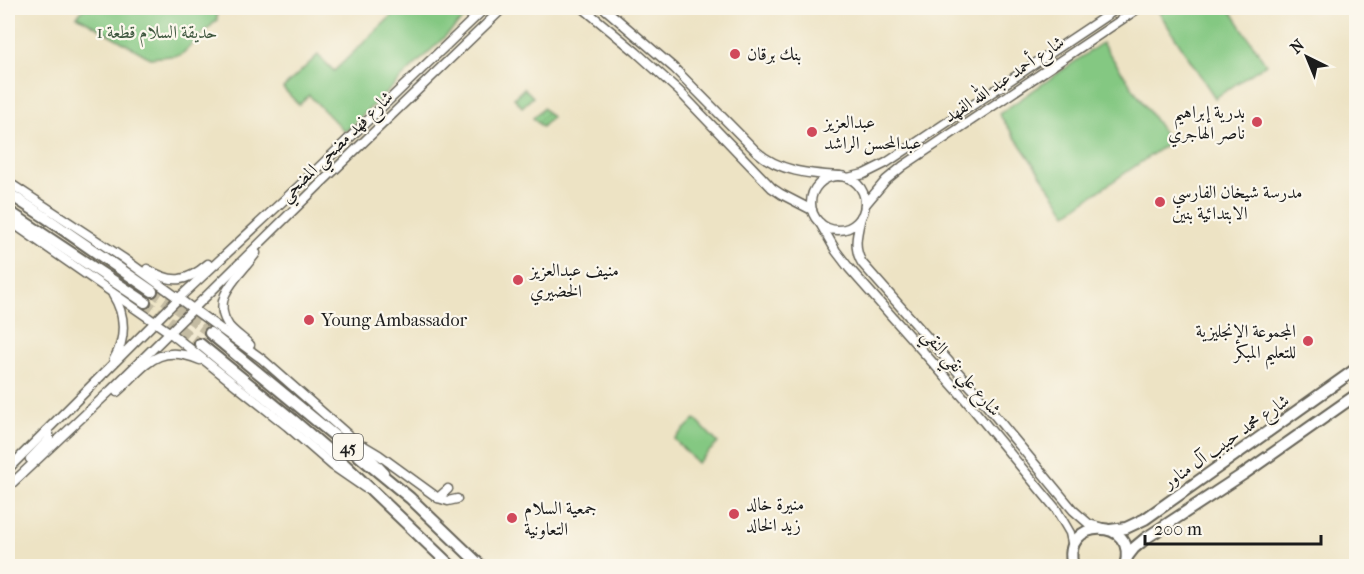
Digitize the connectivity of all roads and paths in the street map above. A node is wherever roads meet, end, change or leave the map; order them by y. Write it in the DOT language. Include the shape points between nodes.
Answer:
graph roads {
  1 [pos="485,8"];
  2 [pos="503,8"];
  3 [pos="583,8"];
  4 [pos="604,8"];
  5 [pos="1118,8"];
  6 [pos="1139,8"];
  7 [pos="612,14"];
  8 [pos="476,17"];
  9 [pos="602,23"];
  10 [pos="483,27"];
  11 [pos="1079,33"];
  12 [pos="1070,40"];
  13 [pos="1086,43"];
  14 [pos="1077,50"];
  15 [pos="844,177"];
  16 [pos="8,182"];
  17 [pos="8,193"];
  18 [pos="865,205"];
  19 [pos="812,210"];
  20 [pos="8,211"];
  21 [pos="269,215"];
  22 [pos="861,217"];
  23 [pos="8,220"];
  24 [pos="820,223"];
  25 [pos="260,243"];
  26 [pos="123,258"];
  27 [pos="152,291"];
  28 [pos="111,292"];
  29 [pos="179,298"];
  30 [pos="145,302"];
  31 [pos="193,309"];
  32 [pos="155,322"];
  33 [pos="169,332"];
  34 [pos="210,333"];
  35 [pos="200,344"];
  36 [pos="262,359"];
  37 [pos="209,364"];
  38 [pos="1356,369"];
  39 [pos="107,371"];
  40 [pos="1356,394"];
  41 [pos="85,415"];
  42 [pos="46,431"];
  43 [pos="355,441"];
  44 [pos="8,470"];
  45 [pos="8,485"];
  46 [pos="448,489"];
  47 [pos="376,494"];
  48 [pos="410,498"];
  49 [pos="438,498"];
  50 [pos="458,499"];
  51 [pos="1107,530"];
  52 [pos="1073,546"];
  53 [pos="1127,563"];
  54 [pos="1071,565"];
  55 [pos="451,567"];
  56 [pos="481,567"];
  1 -- 8 [label="street, شارع فهد مضحي المضحي"];
  2 -- 10 [label="street, شارع فهد مضحي المضحي"];
  3 -- 9 [label="street"];
  4 -- 7 [label="street"];
  5 -- 11 [label="street, شارع أحمد عبد الله الفهد"];
  6 -- 13 [label="street, شارع أحمد عبد الله الفهد"];
  7 -- 9 [label="street" via="604,17"];
  7 -- 15 [label="street" via="674,68 762,156 787,169"];
  8 -- 10 [label="street"];
  8 -- 21 [label="street, شارع فهد مضحي المضحي"];
  9 -- 19 [label="street" via="680,91 772,188"];
  10 -- 25 [label="street, شارع فهد مضحي المضحي"];
  11 -- 12 [label="street, شارع أحمد عبد الله الفهد"];
  11 -- 13 [label="street"];
  12 -- 14 [label="street"];
  12 -- 15 [label="street, شارع أحمد عبد الله الفهد" via="879,168"];
  13 -- 14 [label="street, شارع أحمد عبد الله الفهد"];
  14 -- 18 [label="street, شارع أحمد عبد الله الفهد" via="903,166"];
  15 -- 18 [label="street" via="856,182 865,196"];
  15 -- 19 [label="street" via="832,177 818,186 813,193"];
  16 -- 26 [label="street"];
  17 -- 27 [label="main road"];
  18 -- 22 [label="street"];
  19 -- 24 [label="street"];
  20 -- 30 [label="main road"];
  21 -- 26 [label="street" via="200,272 185,279 165,278"];
  21 -- 29 [label="street, شارع فهد مضحي المضحي"];
  22 -- 24 [label="street" via="842,230"];
  22 -- 51 [label="street, شارع علي نقي النقي" via="856,242 862,264 1073,510 1089,524"];
  23 -- 28 [label="street"];
  24 -- 52 [label="street, شارع علي نقي النقي" via="849,268 1056,509"];
  25 -- 31 [label="street, شارع فهد مضحي المضحي"];
  25 -- 36 [label="street" via="228,286 224,310 230,326"];
  26 -- 29 [label="street"];
  28 -- 32 [label="street"];
  28 -- 39 [label="street" via="120,310 123,329 119,349"];
  29 -- 31 [label="street"];
  29 -- 32 [label="street, شارع فهد مضحي المضحي"];
  31 -- 33 [label="street, شارع فهد مضحي المضحي"];
  31 -- 36 [label="street"];
  32 -- 33 [label="street"];
  32 -- 39 [label="street, شارع فهد مضحي المضحي"];
  33 -- 37 [label="street"];
  33 -- 41 [label="street, شارع فهد مضحي المضحي"];
  34 -- 48 [label="main road, 45"];
  35 -- 47 [label="main road, 45"];
  36 -- 43 [label="street"];
  37 -- 41 [label="street" via="182,354 153,358"];
  37 -- 47 [label="street" via="333,466"];
  38 -- 51 [label="main road, شارع محمد حبيب آل مناور" via="1145,519 1126,528"];
  39 -- 42 [label="street, شارع فهد مضحي المضحي"];
  40 -- 53 [label="main road, شارع محمد حبيب آل مناور" via="1146,538 1134,548"];
  41 -- 45 [label="street"];
  42 -- 44 [label="street, شارع فهد مضحي المضحي"];
  42 -- 45 [label="street" via="49,439"];
  43 -- 48 [label="street"];
  43 -- 49 [label="street"];
  46 -- 49 [label="street"];
  47 -- 55 [label="main road, 45"];
  48 -- 56 [label="main road, 45"];
  49 -- 50 [label="street"];
  51 -- 52 [label="main road, شارع محمد حبيب آل مناور" via="1087,531"];
  51 -- 53 [label="main road" via="1124,542"];
  52 -- 54 [label="main road"];
}
